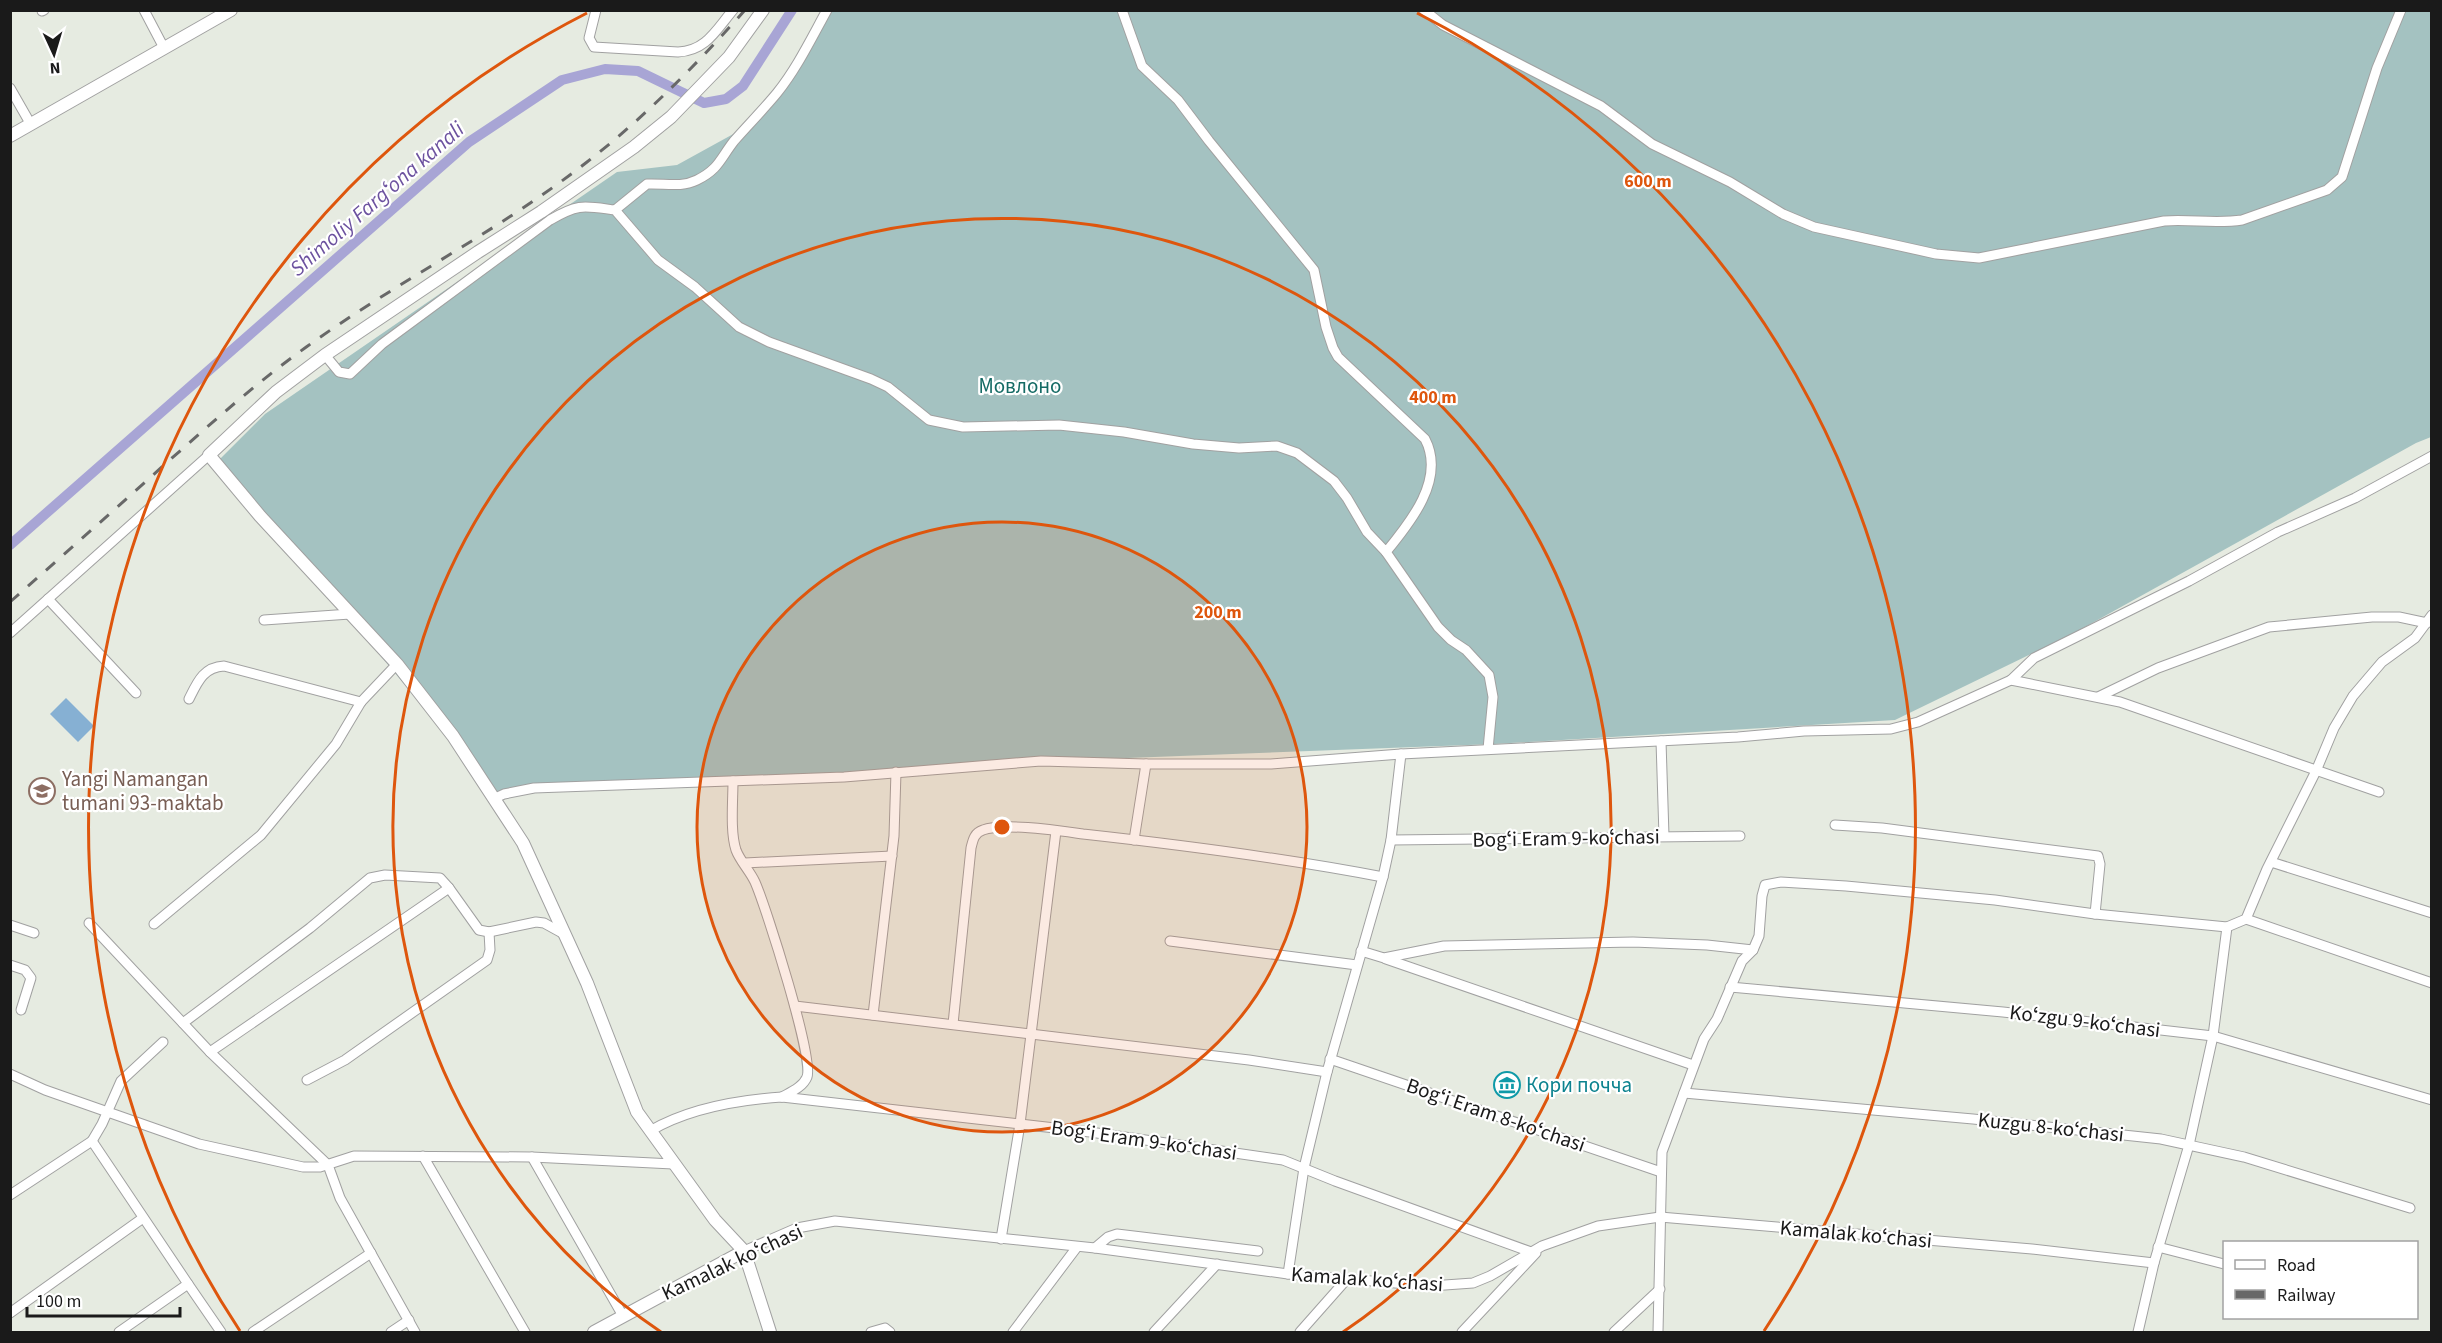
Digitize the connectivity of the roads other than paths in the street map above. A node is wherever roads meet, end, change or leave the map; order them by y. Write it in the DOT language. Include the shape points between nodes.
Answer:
graph roads {
  1 [pos="144,10"];
  2 [pos="231,10"];
  3 [pos="596,10"];
  4 [pos="733,10"];
  5 [pos="763,10"];
  6 [pos="827,10"];
  7 [pos="1122,10"];
  8 [pos="1424,10"];
  9 [pos="2401,10"];
  10 [pos="164,48"];
  11 [pos="10,88"];
  12 [pos="30,123"];
  13 [pos="10,136"];
  14 [pos="615,210"];
  15 [pos="325,356"];
  16 [pos="209,454"];
  17 [pos="2432,456"];
  18 [pos="1386,552"];
  19 [pos="48,599"];
  20 [pos="350,614"];
  21 [pos="2429,619"];
  22 [pos="264,620"];
  23 [pos="10,633"];
  24 [pos="397,664"];
  25 [pos="2011,680"];
  26 [pos="136,693"];
  27 [pos="2098,697"];
  28 [pos="189,699"];
  29 [pos="361,702"];
  30 [pos="1661,741"];
  31 [pos="1488,749"];
  32 [pos="1401,754"];
  33 [pos="1146,764"];
  34 [pos="2316,771"];
  35 [pos="896,772"];
  36 [pos="733,781"];
  37 [pos="2379,792"];
  38 [pos="493,799"];
  39 [pos="1835,825"];
  40 [pos="1056,831"];
  41 [pos="1664,836"];
  42 [pos="1740,836"];
  43 [pos="1134,840"];
  44 [pos="1391,840"];
  45 [pos="892,856"];
  46 [pos="2271,862"];
  47 [pos="745,863"];
  48 [pos="1383,877"];
  49 [pos="449,888"];
  50 [pos="2432,913"];
  51 [pos="2095,914"];
  52 [pos="2246,919"];
  53 [pos="89,923"];
  54 [pos="154,924"];
  55 [pos="10,926"];
  56 [pos="2227,927"];
  57 [pos="489,932"];
  58 [pos="34,933"];
  59 [pos="566,936"];
  60 [pos="1170,941"];
  61 [pos="1754,950"];
  62 [pos="1361,951"];
  63 [pos="1384,958"];
  64 [pos="10,965"];
  65 [pos="1357,965"];
  66 [pos="2432,982"];
  67 [pos="1730,987"];
  68 [pos="795,1006"];
  69 [pos="21,1010"];
  70 [pos="873,1015"];
  71 [pos="183,1023"];
  72 [pos="953,1024"];
  73 [pos="1030,1034"];
  74 [pos="2213,1036"];
  75 [pos="163,1042"];
  76 [pos="210,1053"];
  77 [pos="1330,1059"];
  78 [pos="1693,1065"];
  79 [pos="1327,1072"];
  80 [pos="10,1074"];
  81 [pos="307,1080"];
  82 [pos="1683,1093"];
  83 [pos="782,1097"];
  84 [pos="2432,1100"];
  85 [pos="109,1111"];
  86 [pos="1020,1124"];
  87 [pos="650,1131"];
  88 [pos="92,1142"];
  89 [pos="2189,1145"];
  90 [pos="423,1156"];
  91 [pos="532,1156"];
  92 [pos="673,1164"];
  93 [pos="328,1165"];
  94 [pos="1304,1168"];
  95 [pos="1661,1172"];
  96 [pos="10,1195"];
  97 [pos="2410,1208"];
  98 [pos="1660,1217"];
  99 [pos="143,1218"];
  100 [pos="1001,1239"];
  101 [pos="1542,1246"];
  102 [pos="1077,1247"];
  103 [pos="2158,1247"];
  104 [pos="1095,1248"];
  105 [pos="744,1251"];
  106 [pos="1258,1251"];
  107 [pos="1531,1252"];
  108 [pos="371,1253"];
  109 [pos="2154,1263"];
  110 [pos="1217,1264"];
  111 [pos="2223,1264"];
  112 [pos="1288,1274"];
  113 [pos="1346,1280"];
  114 [pos="188,1284"];
  115 [pos="1660,1289"];
  116 [pos="10,1313"];
  117 [pos="623,1316"];
  118 [pos="409,1320"];
  119 [pos="118,1332"];
  120 [pos="221,1332"];
  121 [pos="253,1332"];
  122 [pos="391,1332"];
  123 [pos="415,1332"];
  124 [pos="525,1332"];
  125 [pos="594,1332"];
  126 [pos="770,1332"];
  127 [pos="871,1332"];
  128 [pos="890,1332"];
  129 [pos="1013,1332"];
  130 [pos="1154,1332"];
  131 [pos="1300,1332"];
  132 [pos="1462,1332"];
  133 [pos="1614,1332"];
  134 [pos="1658,1332"];
  135 [pos="2138,1332"];
  1 -- 10 [label="street"];
  2 -- 10 [label="street"];
  3 -- 4 [label="street" via="589,39 594,47 678,52 702,46"];
  5 -- 15 [label="street" via="729,57 671,117 634,147"];
  6 -- 14 [label="street" via="791,74 712,171 675,185 647,184"];
  7 -- 18 [label="street" via="1142,66 1178,99 1314,270 1326,327 1338,357 1425,439 1431,450 1431,476 1420,503"];
  8 -- 9 [label="street" via="1443,25 1601,106 1652,144 1730,182 1783,214 1814,227 1971,258 2164,221 2227,223 2328,190 2342,177 2377,68"];
  10 -- 12 [label="street"];
  11 -- 12 [label="street"];
  12 -- 13 [label="street"];
  14 -- 15 [label="street" via="574,207 550,220 381,344 350,374 339,372"];
  14 -- 18 [label="street" via="658,260 695,286 739,327 888,387 929,420 963,427 1059,425 1193,444 1277,447 1297,453 1334,481 1367,532"];
  15 -- 16 [label="street" via="276,392"];
  16 -- 19 [label="street"];
  16 -- 20 [label="street"];
  17 -- 25 [label="street" via="2034,658"];
  18 -- 31 [label="street" via="1438,627 1489,675 1493,697"];
  19 -- 23 [label="street"];
  19 -- 26 [label="street"];
  20 -- 22 [label="street"];
  20 -- 24 [label="street"];
  21 -- 27 [label="street" via="2372,617 2269,627 2158,668"];
  21 -- 34 [label="street" via="2415,638 2382,662 2353,696"];
  24 -- 29 [label="street"];
  24 -- 38 [label="street" via="453,736"];
  25 -- 27 [label="street"];
  25 -- 30 [label="street" via="1918,722 1891,729"];
  27 -- 34 [label="street" via="2194,726"];
  28 -- 29 [label="street" via="205,672 224,666"];
  29 -- 54 [label="street" via="336,744 261,835"];
  30 -- 31 [label="street"];
  30 -- 41 [label="street"];
  31 -- 32 [label="street"];
  32 -- 33 [label="street" via="1271,764"];
  32 -- 44 [label="street"];
  33 -- 35 [label="street" via="1041,761"];
  33 -- 43 [label="street"];
  34 -- 37 [label="street"];
  34 -- 46 [label="street"];
  35 -- 36 [label="street"];
  35 -- 45 [label="street"];
  36 -- 38 [label="street" via="534,788"];
  36 -- 47 [label="street" via="734,841"];
  38 -- 59 [label="street" via="524,843"];
  39 -- 51 [label="street" via="2098,856"];
  40 -- 43 [label="street"];
  40 -- 72 [label="street" via="991,828 974,836"];
  40 -- 73 [label="street"];
  41 -- 42 [label="street, Bogʻi Eram 9-koʻchasi"];
  41 -- 44 [label="street, Bogʻi Eram 9-koʻchasi"];
  43 -- 48 [label="street"];
  44 -- 48 [label="street"];
  45 -- 47 [label="street"];
  45 -- 70 [label="street"];
  46 -- 50 [label="street"];
  46 -- 52 [label="street"];
  47 -- 68 [label="street" via="768,918"];
  48 -- 62 [label="street"];
  49 -- 57 [label="street" via="475,926"];
  49 -- 71 [label="street" via="440,878 370,878"];
  49 -- 76 [label="street"];
  51 -- 56 [label="street"];
  51 -- 61 [label="street" via="1983,899 1781,882 1765,885"];
  52 -- 56 [label="street"];
  52 -- 66 [label="street"];
  53 -- 71 [label="street"];
  55 -- 58 [label="street"];
  56 -- 74 [label="street"];
  57 -- 59 [label="street" via="544,922"];
  57 -- 81 [label="street" via="487,960 345,1060"];
  59 -- 87 [label="street" via="633,1102"];
  60 -- 65 [label="street"];
  61 -- 63 [label="street" via="1633,942 1426,948"];
  61 -- 67 [label="street" via="1742,961"];
  62 -- 63 [label="street"];
  62 -- 65 [label="street"];
  63 -- 78 [label="street"];
  64 -- 69 [label="street" via="26,970 31,978"];
  65 -- 77 [label="street"];
  67 -- 74 [label="street, Koʻzgu 9-koʻchasi"];
  67 -- 78 [label="street"];
  68 -- 70 [label="street"];
  68 -- 83 [label="street" via="808,1071 800,1086"];
  70 -- 72 [label="street"];
  71 -- 76 [label="street"];
  72 -- 73 [label="street"];
  73 -- 79 [label="street"];
  73 -- 86 [label="street"];
  74 -- 84 [label="street, Koʻzgu 9-koʻchasi"];
  74 -- 89 [label="street"];
  75 -- 85 [label="street" via="121,1081"];
  76 -- 93 [label="street"];
  77 -- 79 [label="street"];
  77 -- 95 [label="street, Bogʻi Eram 8-koʻchasi"];
  78 -- 82 [label="street"];
  79 -- 94 [label="street"];
  80 -- 85 [label="street"];
  82 -- 89 [label="street, Kuzgu 8-koʻchasi" via="2008,1123"];
  82 -- 95 [label="street" via="1662,1152"];
  83 -- 86 [label="street, Bogʻi Eram 9-koʻchasi"];
  83 -- 87 [label="street, Bogʻi Eram 9-koʻchasi" via="707,1108"];
  85 -- 88 [label="street"];
  85 -- 93 [label="street" via="210,1147 303,1167"];
  86 -- 94 [label="street, Bogʻi Eram 9-koʻchasi" via="1283,1160"];
  86 -- 100 [label="street"];
  87 -- 92 [label="street"];
  88 -- 96 [label="street"];
  88 -- 99 [label="street"];
  89 -- 97 [label="street, Kuzgu 8-koʻchasi" via="2244,1157"];
  89 -- 103 [label="street"];
  90 -- 91 [label="street"];
  90 -- 93 [label="street" via="354,1156"];
  90 -- 124 [label="street"];
  91 -- 92 [label="street"];
  91 -- 117 [label="street"];
  92 -- 105 [label="street"];
  93 -- 108 [label="street" via="340,1197"];
  94 -- 107 [label="street, Bogʻi Eram 9-koʻchasi"];
  94 -- 112 [label="street"];
  95 -- 98 [label="street"];
  98 -- 101 [label="street, Kamalak koʻchasi" via="1598,1226"];
  98 -- 109 [label="street, Kamalak koʻchasi"];
  98 -- 115 [label="street"];
  99 -- 114 [label="street"];
  99 -- 116 [label="street"];
  100 -- 102 [label="street, Kamalak koʻchasi"];
  100 -- 105 [label="street, Kamalak koʻchasi" via="835,1221 797,1228"];
  101 -- 107 [label="street, Kamalak koʻchasi"];
  101 -- 132 [label="street"];
  102 -- 104 [label="street, Kamalak koʻchasi"];
  102 -- 129 [label="street"];
  103 -- 109 [label="street"];
  103 -- 111 [label="street"];
  104 -- 106 [label="street" via="1117,1234"];
  104 -- 110 [label="street, Kamalak koʻchasi"];
  105 -- 117 [label="street, Kamalak koʻchasi"];
  105 -- 126 [label="street"];
  107 -- 113 [label="street, Kamalak koʻchasi" via="1473,1283 1431,1286"];
  108 -- 118 [label="street"];
  108 -- 121 [label="street"];
  109 -- 135 [label="street"];
  110 -- 112 [label="street, Kamalak koʻchasi"];
  110 -- 130 [label="street"];
  112 -- 113 [label="street, Kamalak koʻchasi"];
  113 -- 131 [label="street"];
  114 -- 119 [label="street"];
  114 -- 120 [label="street"];
  115 -- 133 [label="street"];
  115 -- 134 [label="street"];
  117 -- 125 [label="street, Kamalak koʻchasi"];
  118 -- 122 [label="street"];
  118 -- 123 [label="street"];
  127 -- 128 [label="street" via="885,1328"];
}
